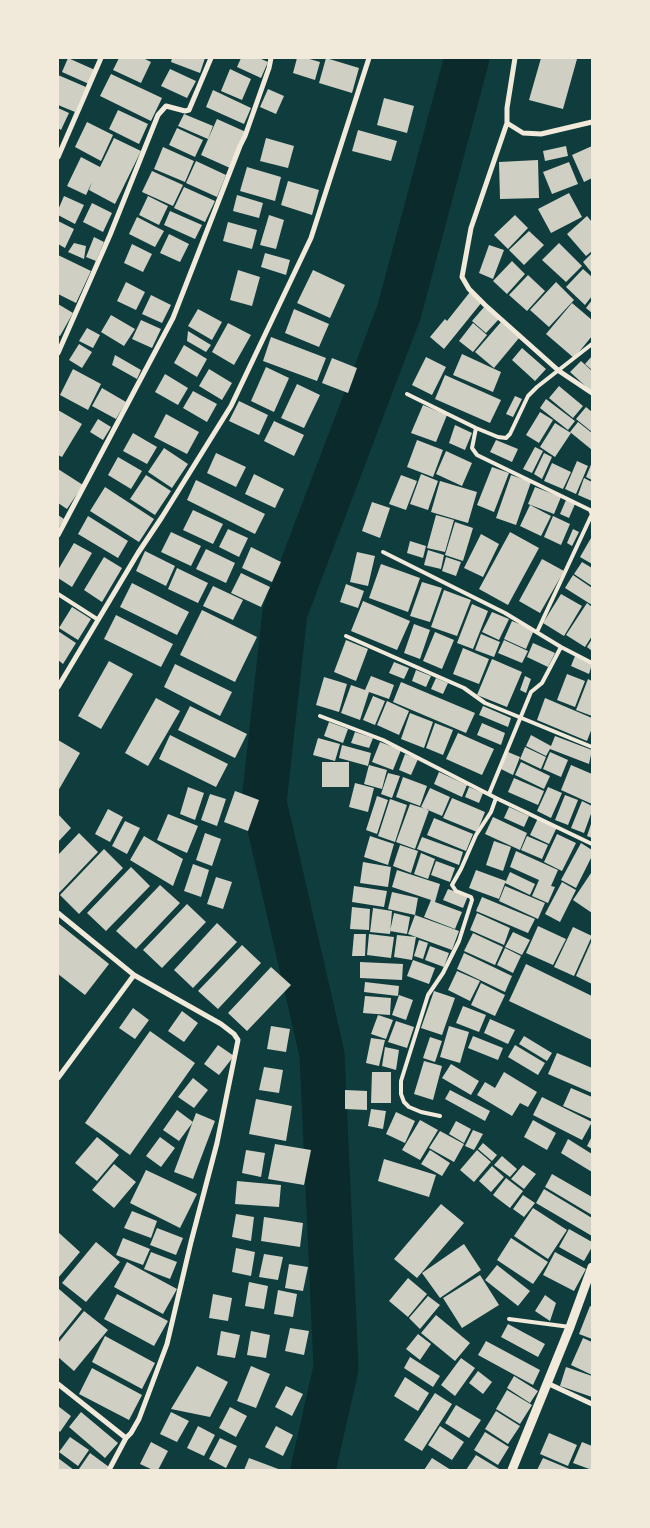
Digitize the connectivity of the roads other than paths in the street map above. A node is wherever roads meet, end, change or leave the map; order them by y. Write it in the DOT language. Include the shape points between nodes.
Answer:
graph roads {
  1 [pos="101,58"];
  2 [pos="211,58"];
  3 [pos="271,58"];
  4 [pos="369,58"];
  5 [pos="515,58"];
  6 [pos="592,122"];
  7 [pos="507,123"];
  8 [pos="58,157"];
  9 [pos="592,344"];
  10 [pos="58,353"];
  11 [pos="559,371"];
  12 [pos="592,393"];
  13 [pos="407,394"];
  14 [pos="476,428"];
  15 [pos="58,535"];
  16 [pos="383,552"];
  17 [pos="58,594"];
  18 [pos="97,619"];
  19 [pos="537,632"];
  20 [pos="346,636"];
  21 [pos="561,647"];
  22 [pos="592,663"];
  23 [pos="58,687"];
  24 [pos="320,716"];
  25 [pos="520,716"];
  26 [pos="592,747"];
  27 [pos="489,794"];
  28 [pos="496,798"];
  29 [pos="592,844"];
  30 [pos="58,912"];
  31 [pos="134,975"];
  32 [pos="58,1078"];
  33 [pos="440,1116"];
  34 [pos="592,1270"];
  35 [pos="509,1320"];
  36 [pos="570,1327"];
  37 [pos="547,1383"];
  38 [pos="58,1384"];
  39 [pos="592,1404"];
  40 [pos="126,1438"];
  41 [pos="109,1470"];
  42 [pos="512,1470"];
  1 -- 8 [label="street"];
  2 -- 10 [label="street" via="189,110 166,106 158,115"];
  3 -- 15 [label="street" via="245,136 172,318"];
  4 -- 18 [label="street" via="311,238 231,406"];
  5 -- 7 [label="street"];
  6 -- 7 [label="street" via="541,134 524,133"];
  7 -- 11 [label="street" via="471,228 462,276 469,289 485,305"];
  9 -- 11 [label="lane"];
  11 -- 12 [label="street"];
  11 -- 14 [label="lane" via="528,396 506,438 498,438"];
  13 -- 14 [label="lane"];
  14 -- 19 [label="lane" via="472,448 477,455 590,510 592,514"];
  16 -- 19 [label="lane"];
  17 -- 18 [label="lane"];
  18 -- 23 [label="street"];
  19 -- 21 [label="lane"];
  20 -- 25 [label="lane" via="464,688 485,703"];
  21 -- 22 [label="lane"];
  21 -- 25 [label="lane" via="542,683 531,692"];
  24 -- 27 [label="lane" via="384,740"];
  25 -- 26 [label="lane"];
  25 -- 27 [label="lane"];
  27 -- 28 [label="lane"];
  28 -- 29 [label="lane"];
  28 -- 33 [label="lane" via="452,885 472,900 459,941 428,995 401,1081 401,1094 409,1107"];
  30 -- 31 [label="street"];
  31 -- 32 [label="street"];
  31 -- 40 [label="street" via="221,1024 234,1034 238,1045 167,1344 139,1419"];
  34 -- 36 [label="street"];
  35 -- 36 [label="lane"];
  36 -- 37 [label="street"];
  37 -- 39 [label="street"];
  37 -- 42 [label="street"];
  38 -- 40 [label="street"];
  40 -- 41 [label="street"];
}
